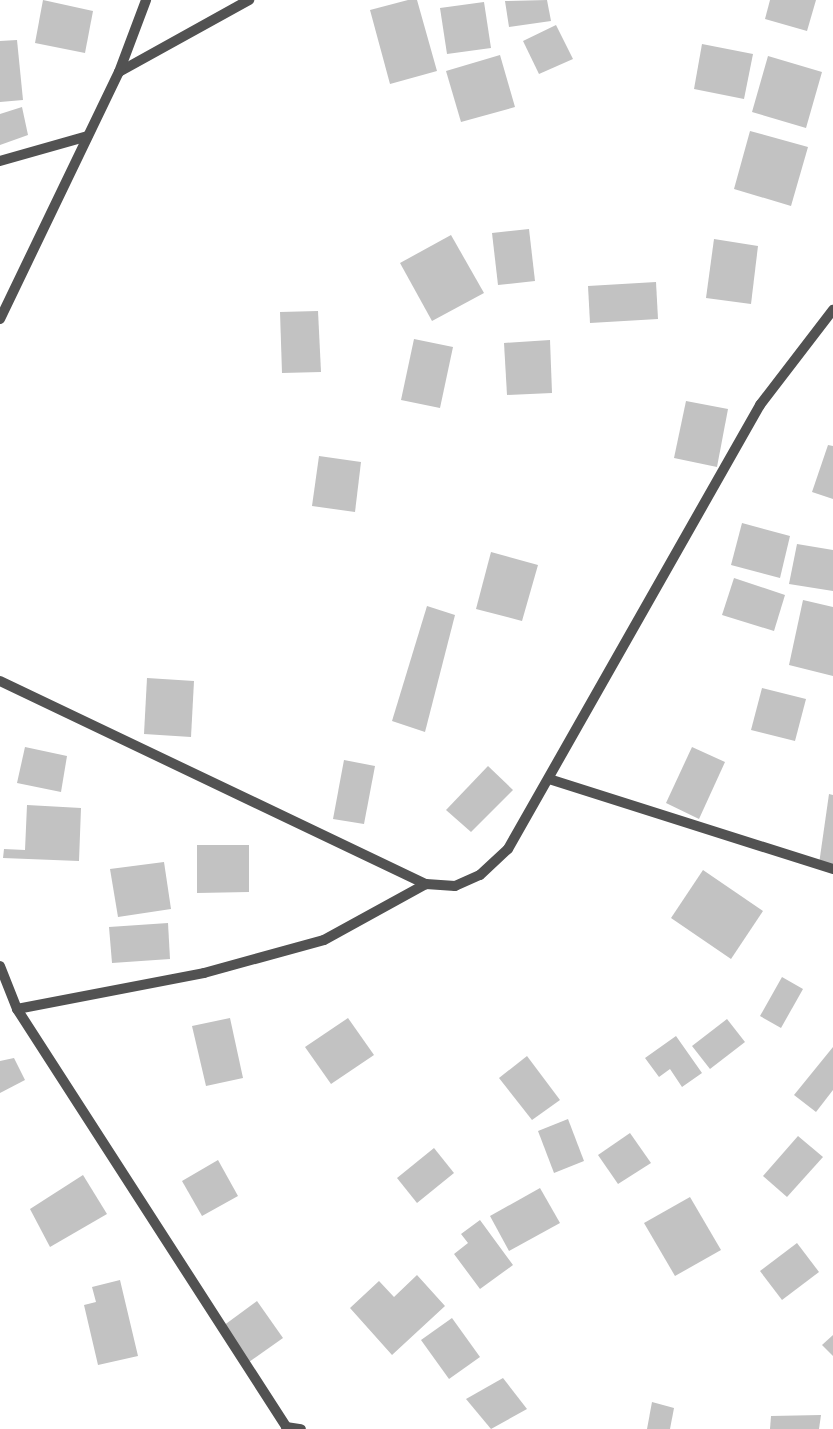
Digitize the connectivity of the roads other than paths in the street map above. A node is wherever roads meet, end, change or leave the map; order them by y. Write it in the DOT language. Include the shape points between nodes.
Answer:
graph roads {
  1 [pos="146,0"];
  2 [pos="249,0"];
  3 [pos="119,72"];
  4 [pos="88,136"];
  5 [pos="0,161"];
  6 [pos="833,310"];
  7 [pos="0,319"];
  8 [pos="0,681"];
  9 [pos="549,780"];
  10 [pos="833,870"];
  11 [pos="426,884"];
  12 [pos="0,966"];
  13 [pos="18,1009"];
  14 [pos="287,1428"];
  15 [pos="301,1429"];
  1 -- 3 [label="street"];
  2 -- 3 [label="street"];
  3 -- 4 [label="street"];
  4 -- 5 [label="street"];
  4 -- 7 [label="street"];
  6 -- 9 [label="street" via="760,405"];
  8 -- 11 [label="street"];
  9 -- 10 [label="street"];
  9 -- 11 [label="street" via="508,849 480,875 455,886"];
  11 -- 13 [label="street" via="324,940 204,972"];
  12 -- 13 [label="street"];
  13 -- 14 [label="street"];
  14 -- 15 [label="street"];
}
